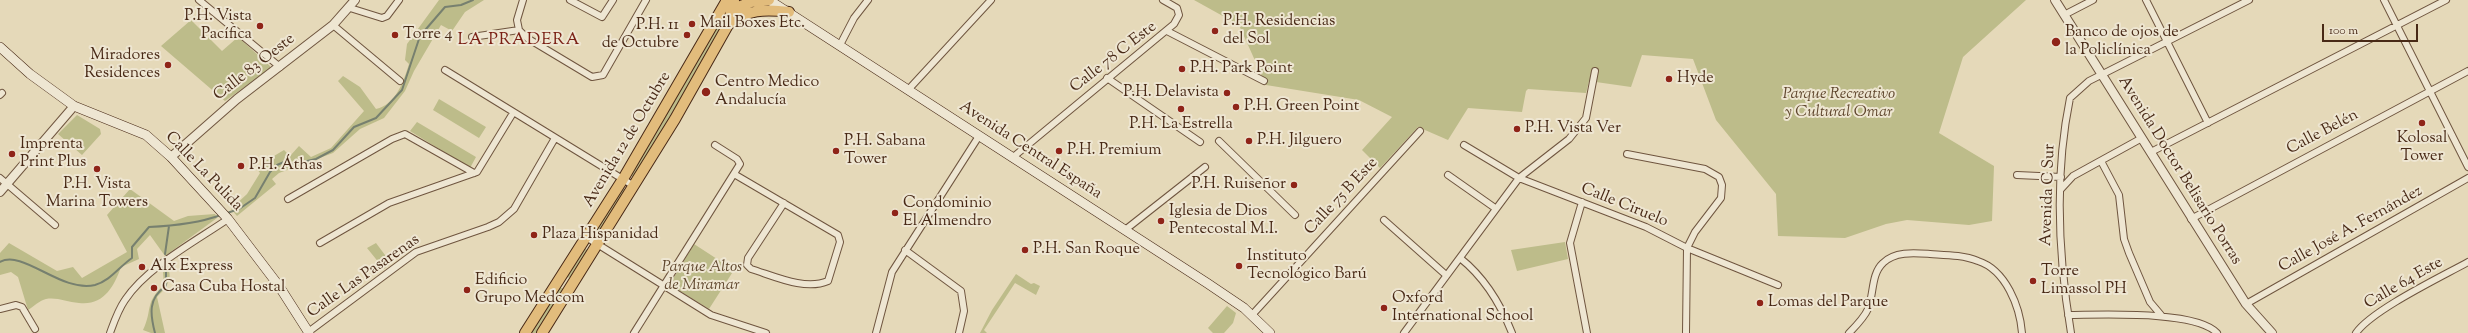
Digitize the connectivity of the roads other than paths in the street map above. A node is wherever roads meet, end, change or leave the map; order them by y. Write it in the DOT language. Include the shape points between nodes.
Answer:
graph roads {
  1 [pos="199,0"];
  2 [pos="355,0"];
  3 [pos="399,0"];
  4 [pos="524,0"];
  5 [pos="570,0"];
  6 [pos="613,0"];
  7 [pos="646,0"];
  8 [pos="720,0"];
  9 [pos="727,0"];
  10 [pos="769,0"];
  11 [pos="868,0"];
  12 [pos="991,0"];
  13 [pos="1163,0"];
  14 [pos="2055,0"];
  15 [pos="2093,0"];
  16 [pos="2146,0"];
  17 [pos="2249,0"];
  18 [pos="2384,0"];
  19 [pos="2446,0"];
  20 [pos="734,4"];
  21 [pos="350,8"];
  22 [pos="721,11"];
  23 [pos="789,12"];
  24 [pos="2064,15"];
  25 [pos="333,25"];
  26 [pos="728,25"];
  27 [pos="2396,26"];
  28 [pos="519,30"];
  29 [pos="1167,31"];
  30 [pos="472,37"];
  31 [pos="2168,42"];
  32 [pos="840,45"];
  33 [pos="0,47"];
  34 [pos="280,67"];
  35 [pos="445,70"];
  36 [pos="1595,71"];
  37 [pos="2468,71"];
  38 [pos="2101,74"];
  39 [pos="1107,78"];
  40 [pos="400,81"];
  41 [pos="1264,81"];
  42 [pos="908,90"];
  43 [pos="2429,92"];
  44 [pos="74,106"];
  45 [pos="513,113"];
  46 [pos="2208,123"];
  47 [pos="1420,131"];
  48 [pos="979,136"];
  49 [pos="555,138"];
  50 [pos="2142,138"];
  51 [pos="1218,141"];
  52 [pos="1200,142"];
  53 [pos="715,145"];
  54 [pos="1464,145"];
  55 [pos="2063,147"];
  56 [pos="2151,152"];
  57 [pos="1627,154"];
  58 [pos="171,157"];
  59 [pos="1012,158"];
  60 [pos="2101,161"];
  61 [pos="2468,167"];
  62 [pos="1205,168"];
  63 [pos="474,173"];
  64 [pos="734,174"];
  65 [pos="2017,175"];
  66 [pos="1448,176"];
  67 [pos="2073,176"];
  68 [pos="2061,177"];
  69 [pos="0,178"];
  70 [pos="1519,178"];
  71 [pos="2468,178"];
  72 [pos="623,179"];
  73 [pos="7,184"];
  74 [pos="634,186"];
  75 [pos="2060,190"];
  76 [pos="0,192"];
  77 [pos="288,199"];
  78 [pos="1582,202"];
  79 [pos="784,203"];
  80 [pos="1495,208"];
  81 [pos="1295,215"];
  82 [pos="2191,218"];
  83 [pos="228,219"];
  84 [pos="1384,220"];
  85 [pos="55,225"];
  86 [pos="1125,230"];
  87 [pos="586,237"];
  88 [pos="320,243"];
  89 [pos="597,245"];
  90 [pos="1687,248"];
  91 [pos="905,250"];
  92 [pos="1460,258"];
  93 [pos="2468,262"];
  94 [pos="1446,275"];
  95 [pos="558,282"];
  96 [pos="1778,285"];
  97 [pos="572,286"];
  98 [pos="662,286"];
  99 [pos="2246,304"];
  100 [pos="0,309"];
  101 [pos="1252,314"];
  102 [pos="2068,315"];
  103 [pos="2161,315"];
  104 [pos="35,329"];
  105 [pos="110,333"];
  106 [pos="308,333"];
  107 [pos="525,333"];
  108 [pos="542,333"];
  109 [pos="634,333"];
  110 [pos="766,333"];
  111 [pos="876,333"];
  112 [pos="959,333"];
  113 [pos="1270,333"];
  114 [pos="1404,333"];
  115 [pos="1512,333"];
  116 [pos="1587,333"];
  117 [pos="1686,333"];
  118 [pos="1849,333"];
  119 [pos="2022,333"];
  120 [pos="2071,333"];
  121 [pos="2217,333"];
  122 [pos="2272,333"];
  123 [pos="2356,333"];
  1 -- 34 [label="street"];
  2 -- 21 [label="street, Calle 83 Oeste"];
  3 -- 21 [label="street" via="387,16 382,18"];
  4 -- 28 [label="street" via="517,20"];
  5 -- 6 [label="street" via="598,17 605,14"];
  7 -- 28 [label="street" via="603,75 592,77 527,38"];
  8 -- 22 [label="main road"];
  9 -- 22 [label="main road, Avenida 12 de Octubre"];
  10 -- 20 [label="main road"];
  10 -- 23 [label="main road, Avenida Central España"];
  11 -- 32 [label="street" via="854,18"];
  12 -- 42 [label="street"];
  13 -- 29 [label="street" via="1177,8 1179,15"];
  14 -- 24 [label="street, Avenida Doctor Belisario Porras"];
  15 -- 24 [label="street"];
  16 -- 31 [label="street"];
  17 -- 31 [label="street, Avenida C Sur"];
  18 -- 27 [label="street"];
  19 -- 27 [label="street"];
  20 -- 26 [label="main road, Avenida 12 de Octubre"];
  21 -- 25 [label="street, Calle 83 Oeste"];
  22 -- 72 [label="main road, Avenida 12 de Octubre"];
  23 -- 26 [label="main road" via="750,12 738,16"];
  23 -- 32 [label="main road, Avenida Central España"];
  24 -- 38 [label="street, Avenida Doctor Belisario Porras"];
  25 -- 34 [label="street, Calle 83 Oeste"];
  25 -- 40 [label="street"];
  26 -- 74 [label="main road, Avenida 12 de Octubre"];
  27 -- 43 [label="street"];
  27 -- 46 [label="street"];
  28 -- 30 [label="street"];
  29 -- 39 [label="street, Calle 78 C Este"];
  29 -- 41 [label="street, Calle 78 C Este"];
  31 -- 38 [label="street, Avenida C Sur"];
  31 -- 46 [label="street"];
  32 -- 42 [label="main road, Avenida Central España"];
  33 -- 44 [label="main road, Calle La Pulida" via="30,74"];
  34 -- 58 [label="street, Calle 83 Oeste" via="237,99"];
  35 -- 45 [label="street"];
  36 -- 70 [label="street" via="1586,118 1569,139"];
  37 -- 43 [label="street, Calle Belén"];
  38 -- 50 [label="street, Avenida Doctor Belisario Porras"];
  38 -- 55 [label="street, Avenida C Sur" via="2078,88 2070,98"];
  39 -- 52 [label="street"];
  39 -- 59 [label="street, Calle 78 C Este"];
  42 -- 48 [label="main road, Avenida Central España"];
  43 -- 61 [label="street"];
  43 -- 82 [label="street, Calle Belén"];
  44 -- 58 [label="main road, Calle La Pulida" via="146,136"];
  44 -- 73 [label="street"];
  45 -- 49 [label="street"];
  45 -- 63 [label="street"];
  46 -- 56 [label="street"];
  47 -- 101 [label="street, Calle 75 B Este"];
  48 -- 59 [label="main road, Avenida Central España"];
  48 -- 91 [label="street"];
  49 -- 72 [label="street"];
  49 -- 106 [label="street, Calle Las Pasarenas" via="514,209 507,216 488,227 416,252"];
  50 -- 56 [label="street, Avenida Doctor Belisario Porras"];
  50 -- 60 [label="street"];
  51 -- 81 [label="street"];
  53 -- 64 [label="street" via="740,161"];
  54 -- 70 [label="street, Calle Ciruelo"];
  55 -- 67 [label="street" via="2066,174"];
  55 -- 68 [label="street, Avenida C Sur"];
  56 -- 82 [label="street, Avenida Doctor Belisario Porras"];
  57 -- 90 [label="street" via="1705,168 1719,177 1722,198 1695,232"];
  58 -- 83 [label="main road, Calle La Pulida"];
  59 -- 86 [label="main road, Avenida Central España"];
  60 -- 67 [label="street"];
  60 -- 103 [label="street" via="2118,195 2124,239 2129,253 2150,302"];
  62 -- 86 [label="street"];
  63 -- 77 [label="street" via="405,134"];
  63 -- 88 [label="street" via="389,203"];
  64 -- 79 [label="street"];
  64 -- 98 [label="street"];
  65 -- 68 [label="street"];
  66 -- 80 [label="street"];
  67 -- 75 [label="street"];
  68 -- 75 [label="street, Avenida C Sur"];
  69 -- 73 [label="street"];
  70 -- 78 [label="street, Calle Ciruelo"];
  70 -- 80 [label="street"];
  71 -- 99 [label="street, Calle José A. Fernández"];
  72 -- 74 [label="street"];
  72 -- 87 [label="main road, Avenida 12 de Octubre"];
  73 -- 76 [label="street"];
  73 -- 85 [label="street"];
  74 -- 89 [label="main road, Avenida 12 de Octubre"];
  75 -- 102 [label="street, Avenida C Sur" via="2060,246"];
  78 -- 90 [label="street, Calle Ciruelo" via="1646,227"];
  78 -- 116 [label="street" via="1570,243"];
  79 -- 79 [label="street" via="840,238 828,281 809,284 751,269 747,265 748,258"];
  80 -- 92 [label="street"];
  82 -- 99 [label="street, Avenida Doctor Belisario Porras"];
  83 -- 105 [label="street" via="161,265 141,282 126,299"];
  83 -- 106 [label="main road, Calle La Pulida" via="279,286"];
  84 -- 94 [label="street"];
  86 -- 101 [label="main road, Avenida Central España"];
  87 -- 89 [label="street"];
  87 -- 95 [label="main road, Avenida 12 de Octubre"];
  89 -- 97 [label="main road, Avenida 12 de Octubre"];
  89 -- 98 [label="street"];
  90 -- 96 [label="street, Calle Ciruelo"];
  90 -- 117 [label="street"];
  91 -- 111 [label="street" via="892,272"];
  91 -- 112 [label="street" via="961,291 964,311"];
  92 -- 94 [label="street"];
  92 -- 115 [label="street" via="1480,277"];
  93 -- 123 [label="street, Calle 64 Este" via="2381,312 2364,323"];
  94 -- 114 [label="street"];
  95 -- 97 [label="main road"];
  95 -- 107 [label="main road, Avenida 12 de Octubre"];
  97 -- 108 [label="main road, Avenida 12 de Octubre"];
  98 -- 109 [label="street"];
  98 -- 110 [label="street" via="710,315"];
  99 -- 122 [label="street, Avenida Doctor Belisario Porras"];
  100 -- 104 [label="street" via="16,305 22,307"];
  101 -- 113 [label="main road, Avenida Central España"];
  102 -- 103 [label="street"];
  102 -- 120 [label="street, Avenida C Sur"];
  103 -- 121 [label="street" via="2207,324"];
  118 -- 119 [label="street" via="1868,308 1879,268 1890,259 1911,252 1954,256 1987,265 2004,283 2014,300 2020,314"];
}
